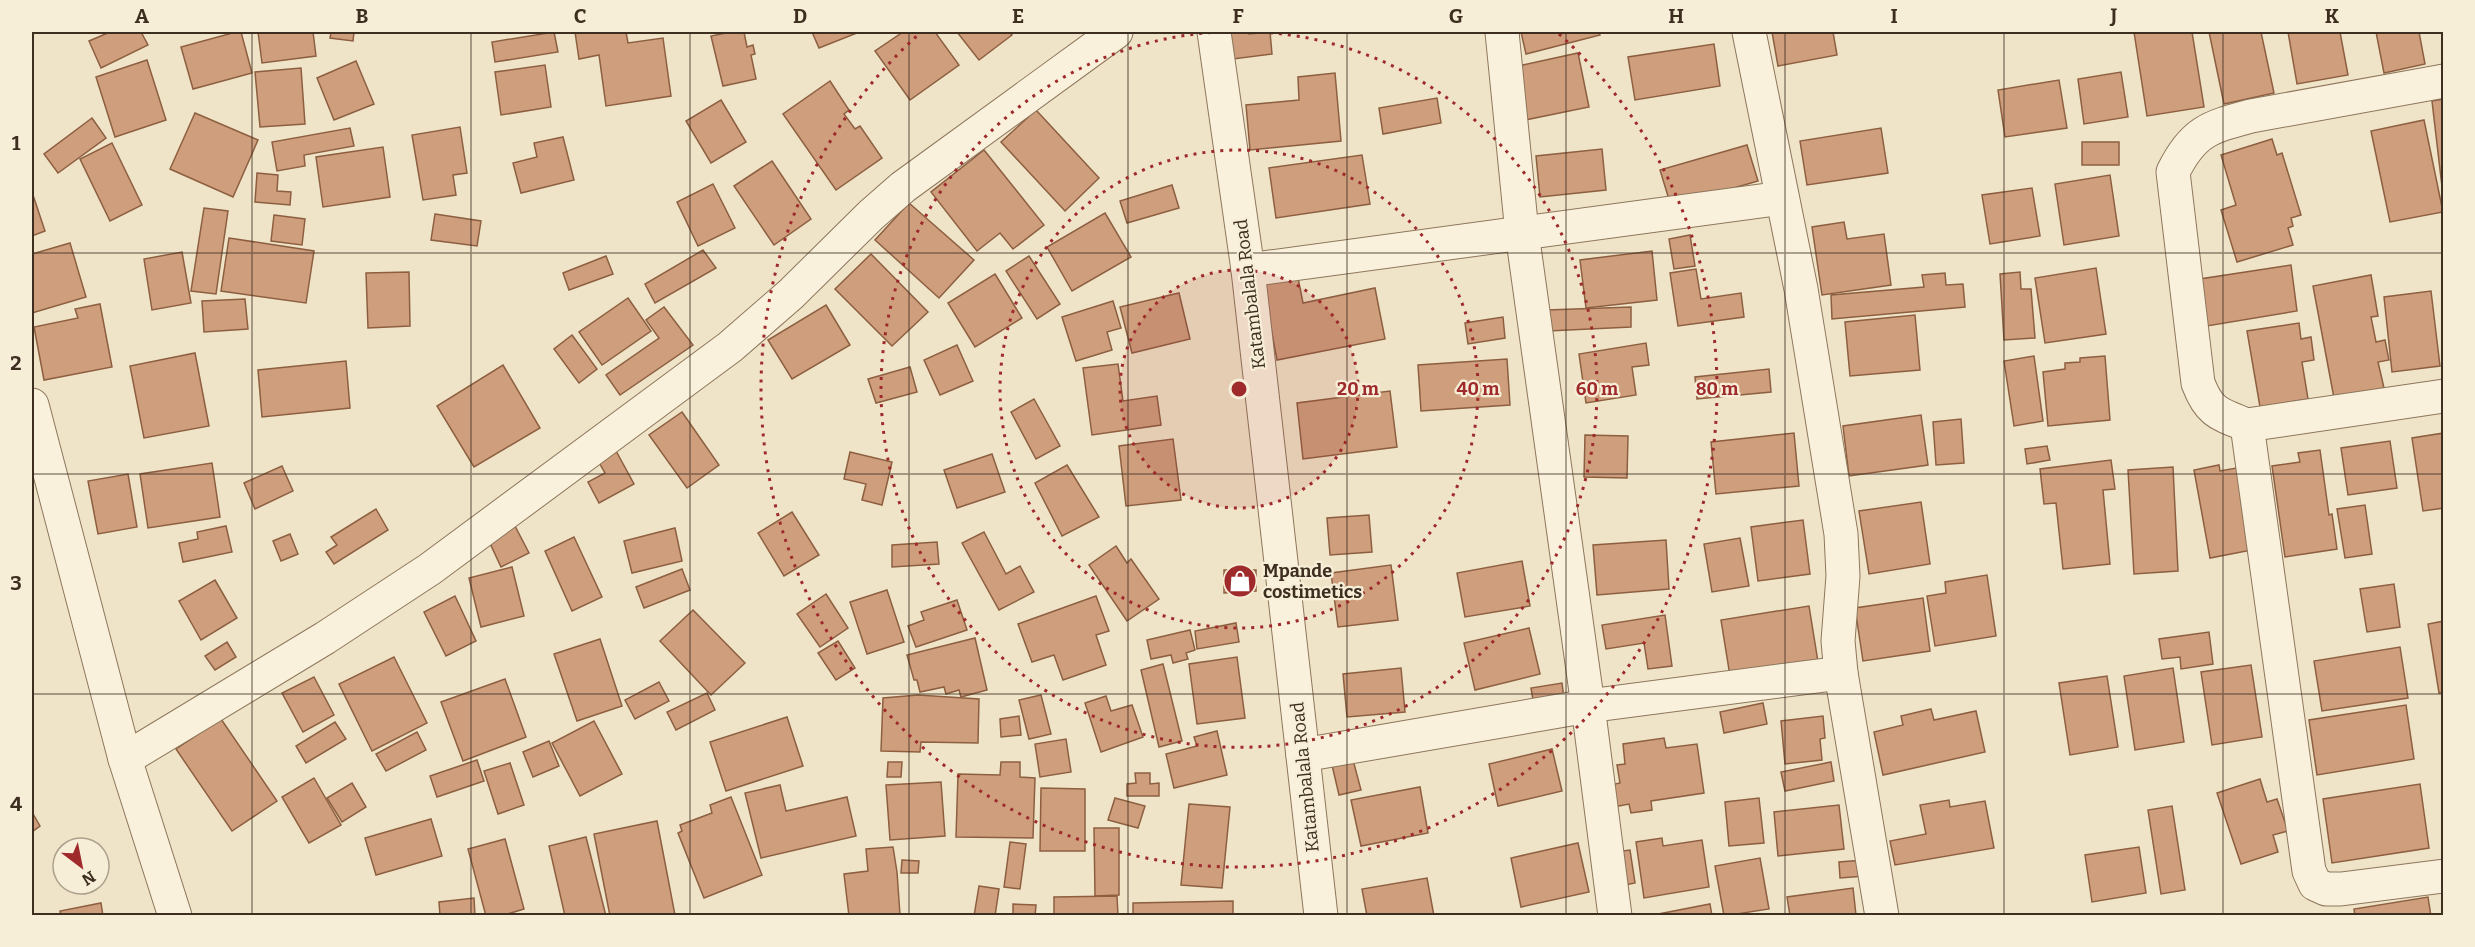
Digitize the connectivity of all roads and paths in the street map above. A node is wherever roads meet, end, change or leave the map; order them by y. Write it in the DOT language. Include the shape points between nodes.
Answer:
graph roads {
  1 [pos="1116,32"];
  2 [pos="1214,32"];
  3 [pos="1502,32"];
  4 [pos="1749,32"];
  5 [pos="2444,81"];
  6 [pos="1782,198"];
  7 [pos="1522,233"];
  8 [pos="1248,270"];
  9 [pos="2444,396"];
  10 [pos="32,405"];
  11 [pos="2247,424"];
  12 [pos="1841,673"];
  13 [pos="1588,706"];
  14 [pos="1303,755"];
  15 [pos="125,759"];
  16 [pos="2444,876"];
  17 [pos="175,915"];
  18 [pos="1321,915"];
  19 [pos="1615,915"];
  20 [pos="1882,915"];
  1 -- 15 [label="street" via="903,187 730,346 430,569 325,638"];
  2 -- 8 [label="street, Katambalala Road"];
  3 -- 7 [label="street"];
  4 -- 6 [label="street"];
  5 -- 11 [label="street" via="2221,124 2198,135 2184,151 2173,172 2198,383 2205,402 2221,416"];
  6 -- 7 [label="street"];
  6 -- 12 [label="street" via="1841,534"];
  7 -- 8 [label="street"];
  7 -- 13 [label="street"];
  8 -- 14 [label="street, Katambalala Road"];
  9 -- 11 [label="street"];
  10 -- 15 [label="street"];
  11 -- 16 [label="street" via="2309,871 2315,884 2341,889"];
  12 -- 13 [label="street"];
  12 -- 20 [label="street"];
  13 -- 14 [label="street"];
  13 -- 19 [label="street"];
  14 -- 18 [label="street, Katambalala Road"];
  15 -- 17 [label="street"];
}
